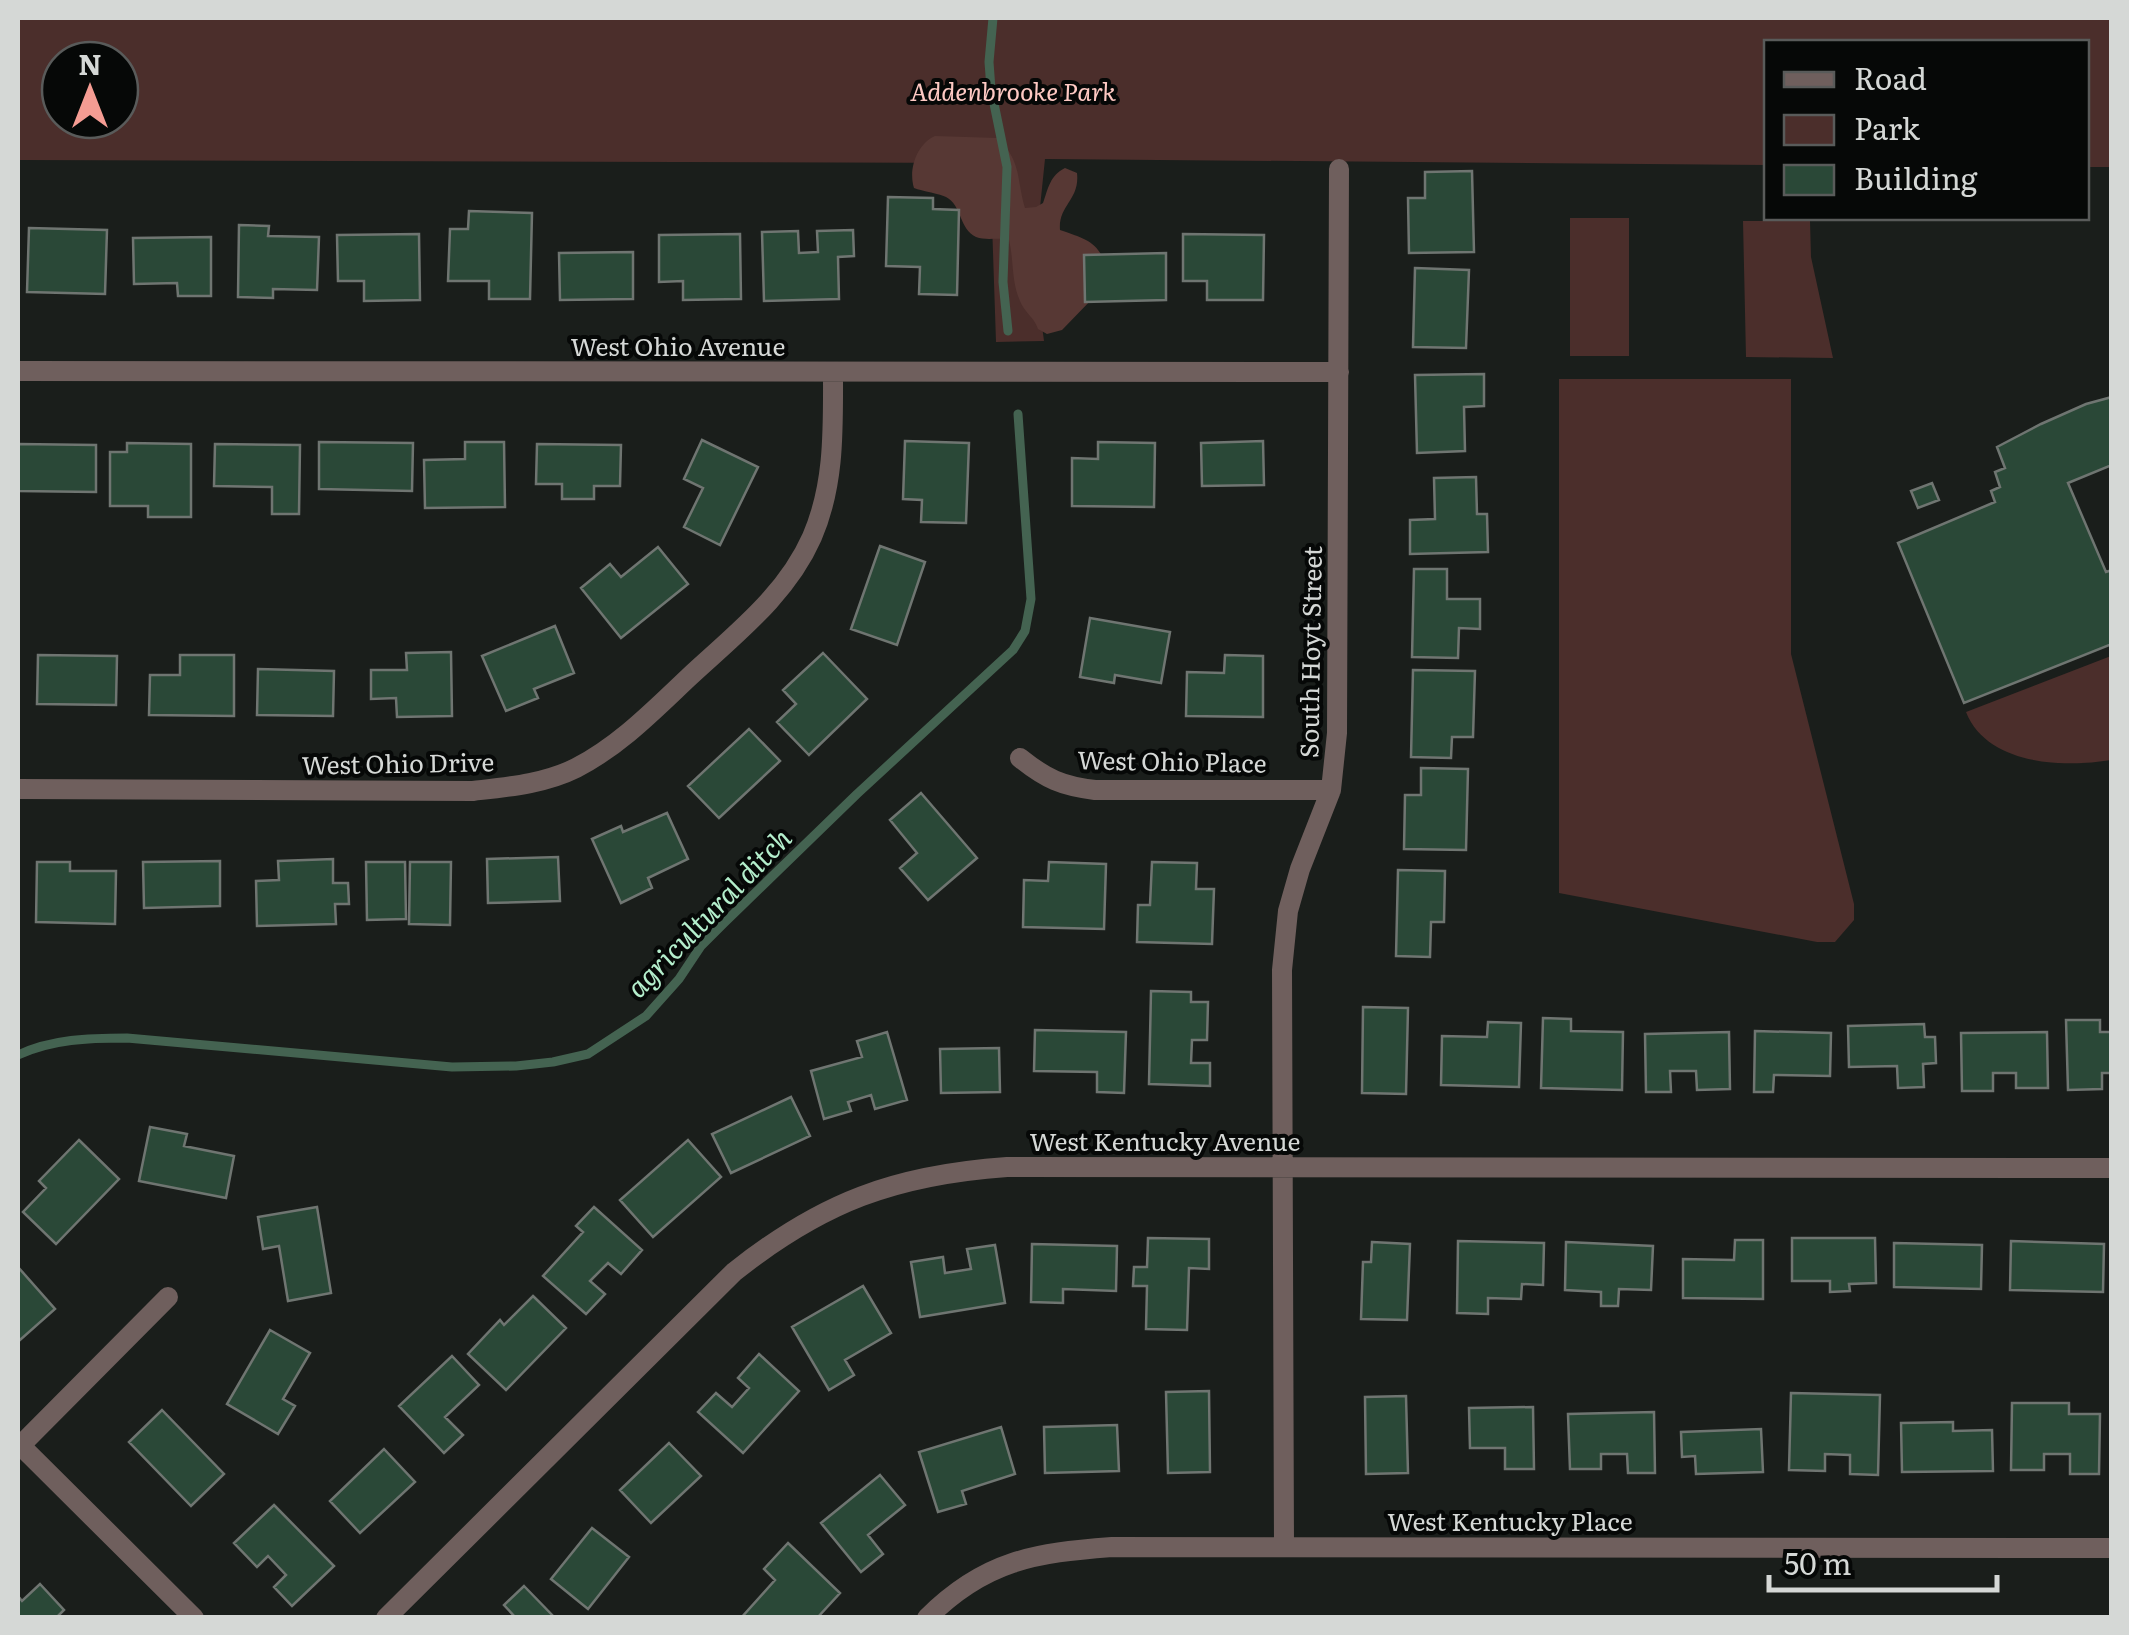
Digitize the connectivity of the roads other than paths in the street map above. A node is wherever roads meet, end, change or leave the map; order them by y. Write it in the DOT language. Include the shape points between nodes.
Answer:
graph roads {
  1 [pos="1339,169"];
  2 [pos="18,371"];
  3 [pos="833,372"];
  4 [pos="1339,372"];
  5 [pos="1020,758"];
  6 [pos="18,789"];
  7 [pos="1330,790"];
  8 [pos="1284,1168"];
  9 [pos="2112,1168"];
  10 [pos="168,1297"];
  11 [pos="18,1446"];
  12 [pos="1284,1547"];
  13 [pos="2112,1548"];
  14 [pos="194,1618"];
  15 [pos="386,1618"];
  16 [pos="928,1618"];
  1 -- 4 [label="street, South Hoyt Street"];
  2 -- 3 [label="street, West Ohio Avenue"];
  3 -- 4 [label="street, West Ohio Avenue"];
  3 -- 6 [label="street, West Ohio Drive" via="830,473 798,566 747,624 624,736 572,770 473,791"];
  4 -- 7 [label="street, South Hoyt Street" via="1338,707"];
  5 -- 7 [label="street, West Ohio Place" via="1057,783 1095,790"];
  7 -- 8 [label="street, South Hoyt Street" via="1284,927"];
  8 -- 9 [label="street, West Kentucky Avenue"];
  8 -- 12 [label="street, South Hoyt Street"];
  8 -- 15 [label="street, West Kentucky Avenue" via="972,1170 908,1181 822,1213 734,1272"];
  10 -- 11 [label="street"];
  11 -- 14 [label="street"];
  12 -- 13 [label="street, West Kentucky Place"];
  12 -- 16 [label="street, West Kentucky Place" via="1112,1547 1034,1556 968,1584"];
}
